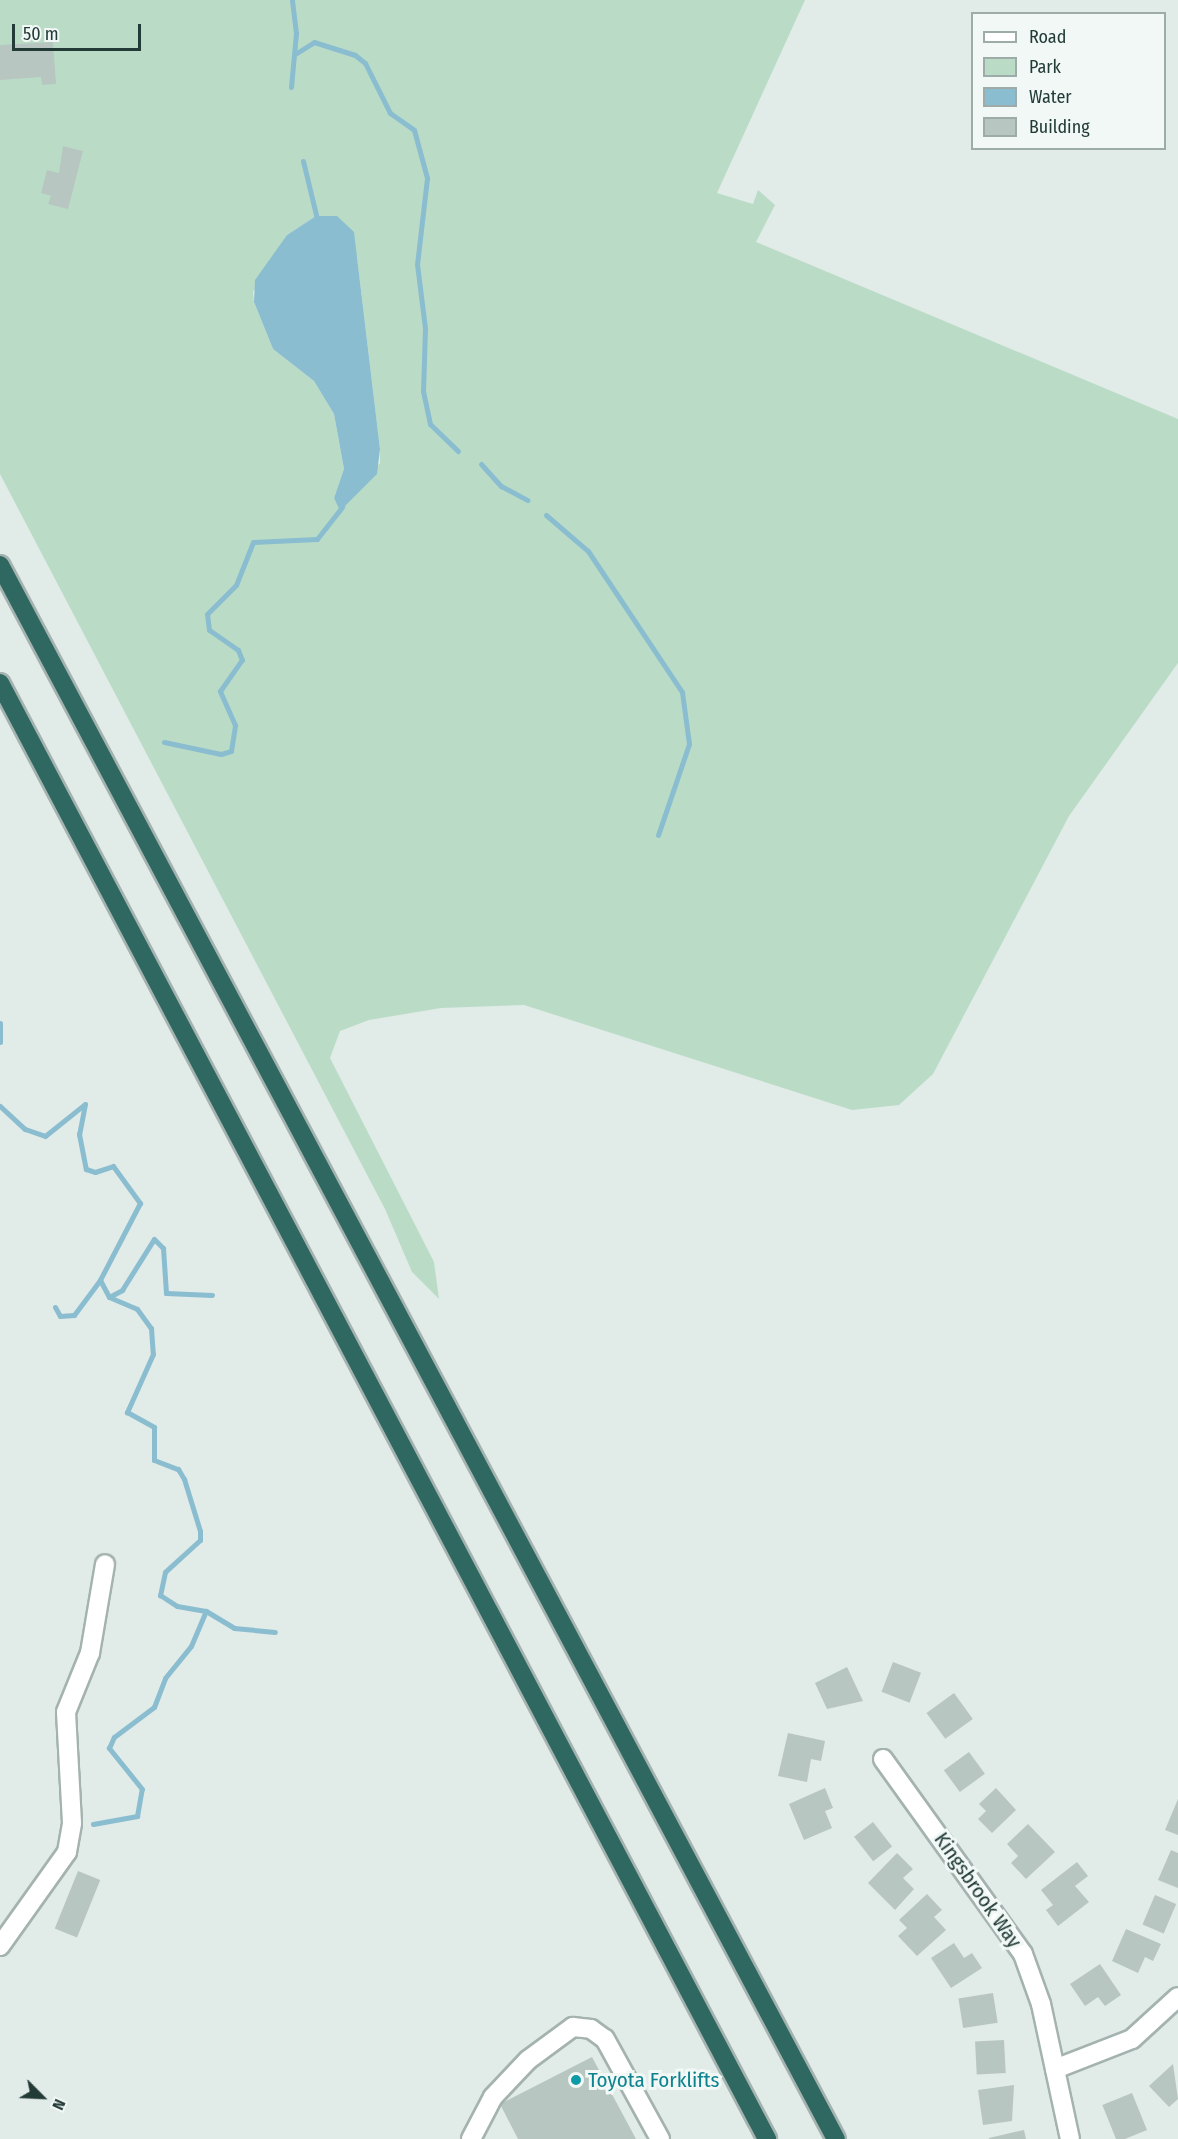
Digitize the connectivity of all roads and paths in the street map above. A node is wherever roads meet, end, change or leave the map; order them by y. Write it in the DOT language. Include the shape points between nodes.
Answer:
graph roads {
  1 [pos="0,565"];
  2 [pos="0,683"];
  3 [pos="105,1564"];
  4 [pos="884,1759"];
  5 [pos="0,1946"];
  6 [pos="1178,1997"];
  7 [pos="1055,2069"];
  8 [pos="471,2139"];
  9 [pos="660,2139"];
  10 [pos="767,2139"];
  11 [pos="836,2139"];
  12 [pos="1070,2139"];
  1 -- 11 [label="highway"];
  2 -- 10 [label="highway"];
  3 -- 5 [label="street" via="90,1653 66,1712 72,1823 67,1852"];
  4 -- 7 [label="street, Kingsbrook Way" via="1012,1935 1032,1976"];
  6 -- 7 [label="street" via="1132,2039"];
  7 -- 12 [label="street, Kingsbrook Way"];
  8 -- 9 [label="street" via="492,2097 528,2060 573,2027 591,2029 605,2039"];
}
